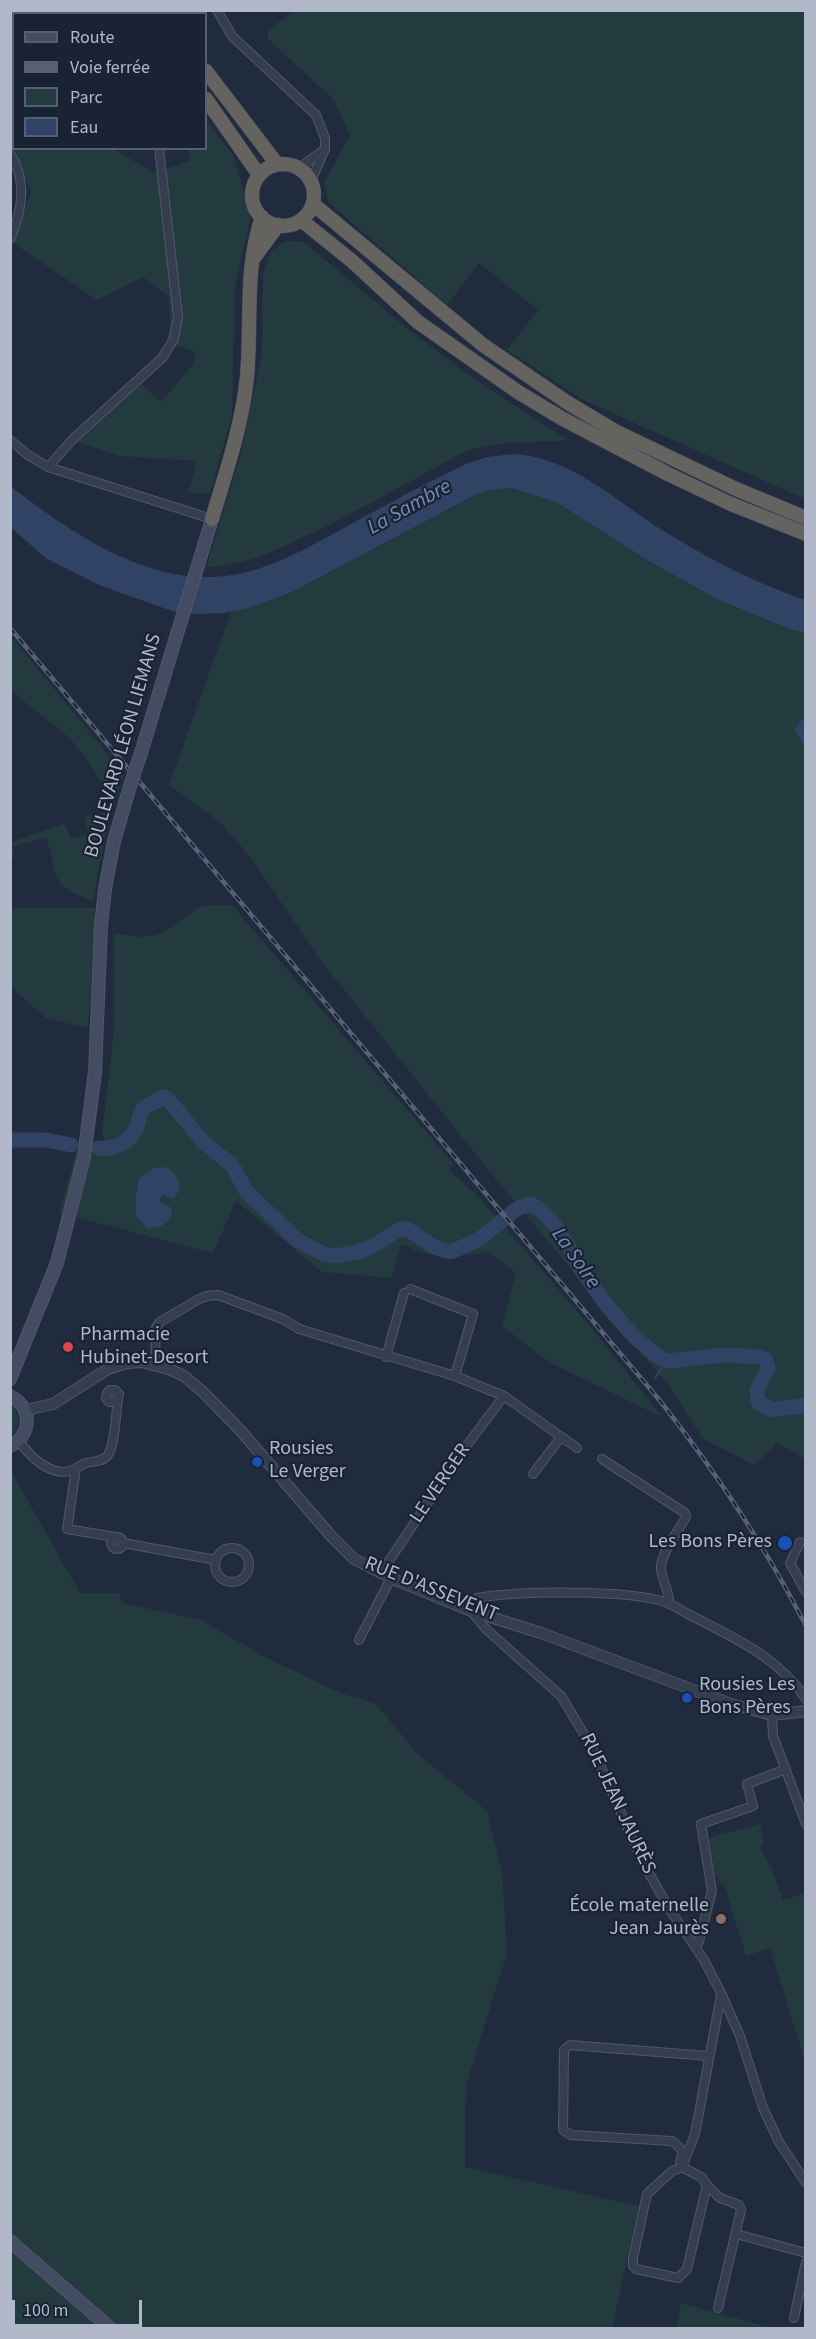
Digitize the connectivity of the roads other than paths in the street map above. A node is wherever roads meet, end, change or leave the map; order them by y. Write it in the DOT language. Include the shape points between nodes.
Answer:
graph roads {
  1 [pos="217,10"];
  2 [pos="207,72"];
  3 [pos="207,100"];
  4 [pos="325,149"];
  5 [pos="159,150"];
  6 [pos="10,154"];
  7 [pos="277,165"];
  8 [pos="298,168"];
  9 [pos="259,175"];
  10 [pos="311,181"];
  11 [pos="313,204"];
  12 [pos="262,217"];
  13 [pos="301,220"];
  14 [pos="278,225"];
  15 [pos="10,239"];
  16 [pos="252,261"];
  17 [pos="10,440"];
  18 [pos="48,467"];
  19 [pos="806,518"];
  20 [pos="212,519"];
  21 [pos="806,534"];
  22 [pos="386,1357"];
  23 [pos="156,1364"];
  24 [pos="455,1376"];
  25 [pos="10,1379"];
  26 [pos="10,1396"];
  27 [pos="504,1396"];
  28 [pos="118,1399"];
  29 [pos="26,1410"];
  30 [pos="561,1437"];
  31 [pos="15,1444"];
  32 [pos="577,1448"];
  33 [pos="602,1459"];
  34 [pos="76,1468"];
  35 [pos="532,1474"];
  36 [pos="800,1542"];
  37 [pos="216,1560"];
  38 [pos="381,1573"];
  39 [pos="392,1578"];
  40 [pos="806,1592"];
  41 [pos="669,1604"];
  42 [pos="471,1611"];
  43 [pos="359,1640"];
  44 [pos="806,1699"];
  45 [pos="806,1711"];
  46 [pos="772,1715"];
  47 [pos="786,1769"];
  48 [pos="806,1824"];
  49 [pos="696,1948"];
  50 [pos="721,1993"];
  51 [pos="708,2056"];
  52 [pos="672,2141"];
  53 [pos="692,2142"];
  54 [pos="682,2167"];
  55 [pos="672,2171"];
  56 [pos="806,2183"];
  57 [pos="707,2185"];
  58 [pos="736,2235"];
  59 [pos="10,2241"];
  60 [pos="806,2253"];
  61 [pos="806,2262"];
  62 [pos="718,2308"];
  63 [pos="794,2318"];
  64 [pos="110,2328"];
  1 -- 4 [label="street" via="232,36 316,115"];
  2 -- 7 [label="highway"];
  3 -- 9 [label="highway"];
  4 -- 8 [label="street"];
  4 -- 10 [label="street"];
  5 -- 18 [label="street" via="178,317 174,339 154,367 73,439"];
  6 -- 15 [label="street" via="19,172 22,201"];
  7 -- 8 [label="highway"];
  7 -- 9 [label="highway"];
  8 -- 10 [label="highway"];
  9 -- 12 [label="highway" via="252,192"];
  10 -- 11 [label="highway"];
  11 -- 13 [label="highway"];
  11 -- 19 [label="highway" via="483,345 568,403 736,489"];
  12 -- 14 [label="highway"];
  12 -- 16 [label="highway, BOULEVARD LÉON LIEMANS"];
  13 -- 14 [label="highway"];
  13 -- 21 [label="highway" via="418,322 563,420 731,504"];
  14 -- 16 [label="highway"];
  16 -- 20 [label="highway, BOULEVARD LÉON LIEMANS" via="247,372 236,442"];
  17 -- 18 [label="street"];
  18 -- 20 [label="street"];
  20 -- 25 [label="main road, BOULEVARD LÉON LIEMANS, bridge" via="114,841 104,897 95,1072 84,1157 57,1263"];
  22 -- 23 [label="street" via="299,1329 283,1319 218,1295 199,1299 160,1322 155,1329"];
  22 -- 24 [label="street"];
  22 -- 24 [label="street" via="407,1291 473,1314"];
  23 -- 29 [label="street, RUE D'ASSEVENT" via="127,1364 108,1369 53,1404"];
  23 -- 38 [label="street, RUE D'ASSEVENT" via="184,1376 203,1392 249,1439 347,1554"];
  24 -- 27 [label="street"];
  26 -- 29 [label="main road"];
  27 -- 30 [label="street"];
  27 -- 38 [label="street, LE VERGER"];
  28 -- 34 [label="street" via="109,1454"];
  29 -- 31 [label="main road" via="27,1429"];
  30 -- 32 [label="street"];
  30 -- 35 [label="street"];
  31 -- 34 [label="street" via="45,1466 66,1472"];
  33 -- 41 [label="street" via="685,1513 660,1569"];
  34 -- 37 [label="street" via="67,1529"];
  36 -- 40 [label="street" via="790,1563"];
  37 -- 37 [label="street" via="216,1570 227,1581 237,1581 246,1575 249,1560 240,1550 227,1549"];
  38 -- 39 [label="street, RUE D'ASSEVENT"];
  39 -- 42 [label="street, RUE D'ASSEVENT"];
  39 -- 43 [label="street"];
  41 -- 42 [label="street" via="601,1594 495,1595 477,1598"];
  41 -- 44 [label="street" via="756,1651"];
  42 -- 46 [label="street, RUE D'ASSEVENT"];
  42 -- 49 [label="street, RUE JEAN JAURÈS" via="547,1682 570,1710 593,1749 642,1861"];
  45 -- 46 [label="street, RUE D'ASSEVENT"];
  46 -- 47 [label="street" via="773,1736"];
  47 -- 48 [label="street"];
  47 -- 49 [label="street" via="747,1784 753,1806 701,1824 712,1891"];
  49 -- 50 [label="street, RUE JEAN JAURÈS"];
  50 -- 51 [label="street"];
  50 -- 56 [label="street, RUE JEAN JAURÈS" via="778,2142"];
  51 -- 52 [label="street" via="570,2045 564,2050 563,2130 571,2135"];
  51 -- 53 [label="street"];
  52 -- 53 [label="street"];
  52 -- 55 [label="street" via="682,2153"];
  53 -- 54 [label="street"];
  54 -- 55 [label="street"];
  54 -- 57 [label="street"];
  55 -- 57 [label="street" via="647,2194 633,2258 636,2269 678,2278 684,2274"];
  57 -- 58 [label="street" via="720,2198 740,2207"];
  58 -- 60 [label="street"];
  58 -- 62 [label="street"];
  59 -- 64 [label="main road"];
  61 -- 63 [label="street"];
}
